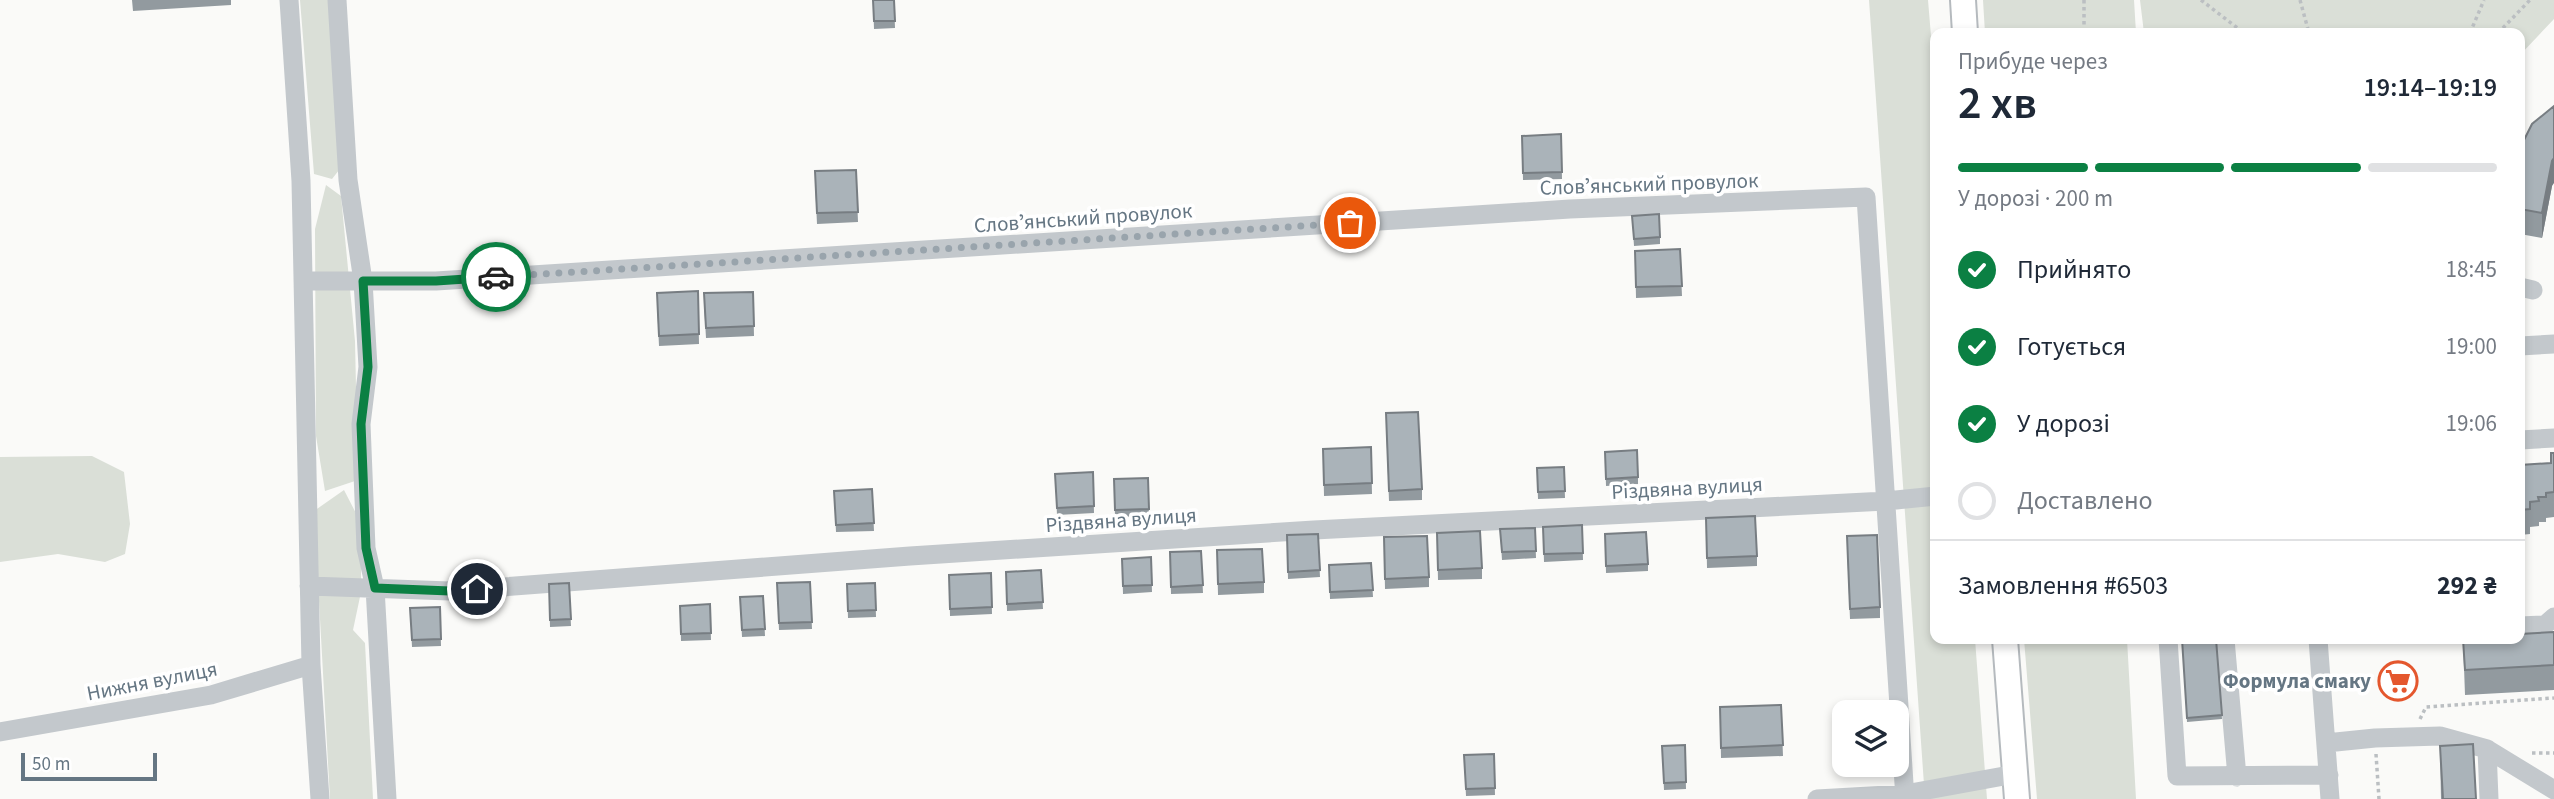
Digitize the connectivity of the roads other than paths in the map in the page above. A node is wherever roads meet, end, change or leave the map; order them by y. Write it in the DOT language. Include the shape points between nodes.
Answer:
graph roads {
  1 [pos="289,0"];
  2 [pos="337,0"];
  3 [pos="1963,0"];
  4 [pos="1965,28"];
  5 [pos="303,281"];
  6 [pos="363,281"];
  7 [pos="2554,344"];
  8 [pos="2525,346"];
  9 [pos="2554,438"];
  10 [pos="2525,440"];
  11 [pos="1930,496"];
  12 [pos="1886,500"];
  13 [pos="309,586"];
  14 [pos="375,588"];
  15 [pos="2554,617"];
  16 [pos="2525,626"];
  17 [pos="2005,644"];
  18 [pos="2168,644"];
  19 [pos="2225,644"];
  20 [pos="2318,644"];
  21 [pos="311,664"];
  22 [pos="0,732"];
  23 [pos="2326,743"];
  24 [pos="2487,749"];
  25 [pos="2015,774"];
  26 [pos="2329,775"];
  27 [pos="2236,777"];
  28 [pos="2554,790"];
  29 [pos="1905,797"];
  30 [pos="320,799"];
  31 [pos="387,799"];
  32 [pos="1817,799"];
  33 [pos="2017,799"];
  34 [pos="2330,799"];
  35 [pos="2489,799"];
  1 -- 5 [label="street"];
  2 -- 6 [label="street" via="348,180"];
  3 -- 4 [label="main road"];
  5 -- 6 [label="street, Словʼянський провулок"];
  5 -- 13 [label="street"];
  6 -- 12 [label="street, Словʼянський провулок" via="450,280 1570,209 1866,197"];
  6 -- 14 [label="street" via="368,367 361,424 366,548"];
  7 -- 8 [label="street"];
  9 -- 10 [label="street"];
  11 -- 12 [label="street, Різдвяна вулиця"];
  12 -- 14 [label="street, Різдвяна вулиця" via="1272,532 450,591"];
  12 -- 29 [label="street"];
  13 -- 14 [label="street, Різдвяна вулиця"];
  13 -- 21 [label="street"];
  14 -- 31 [label="street"];
  15 -- 16 [label="street" via="2545,625"];
  17 -- 25 [label="main road"];
  18 -- 27 [label="street" via="2177,776"];
  19 -- 27 [label="street"];
  20 -- 23 [label="street"];
  21 -- 22 [label="street, Нижня вулиця" via="211,695"];
  21 -- 30 [label="street"];
  23 -- 24 [label="street" via="2440,736"];
  23 -- 26 [label="street"];
  24 -- 28 [label="street"];
  24 -- 35 [label="street"];
  25 -- 29 [label="street"];
  25 -- 33 [label="main road"];
  26 -- 27 [label="street"];
  26 -- 34 [label="street"];
  29 -- 32 [label="street"];
}
